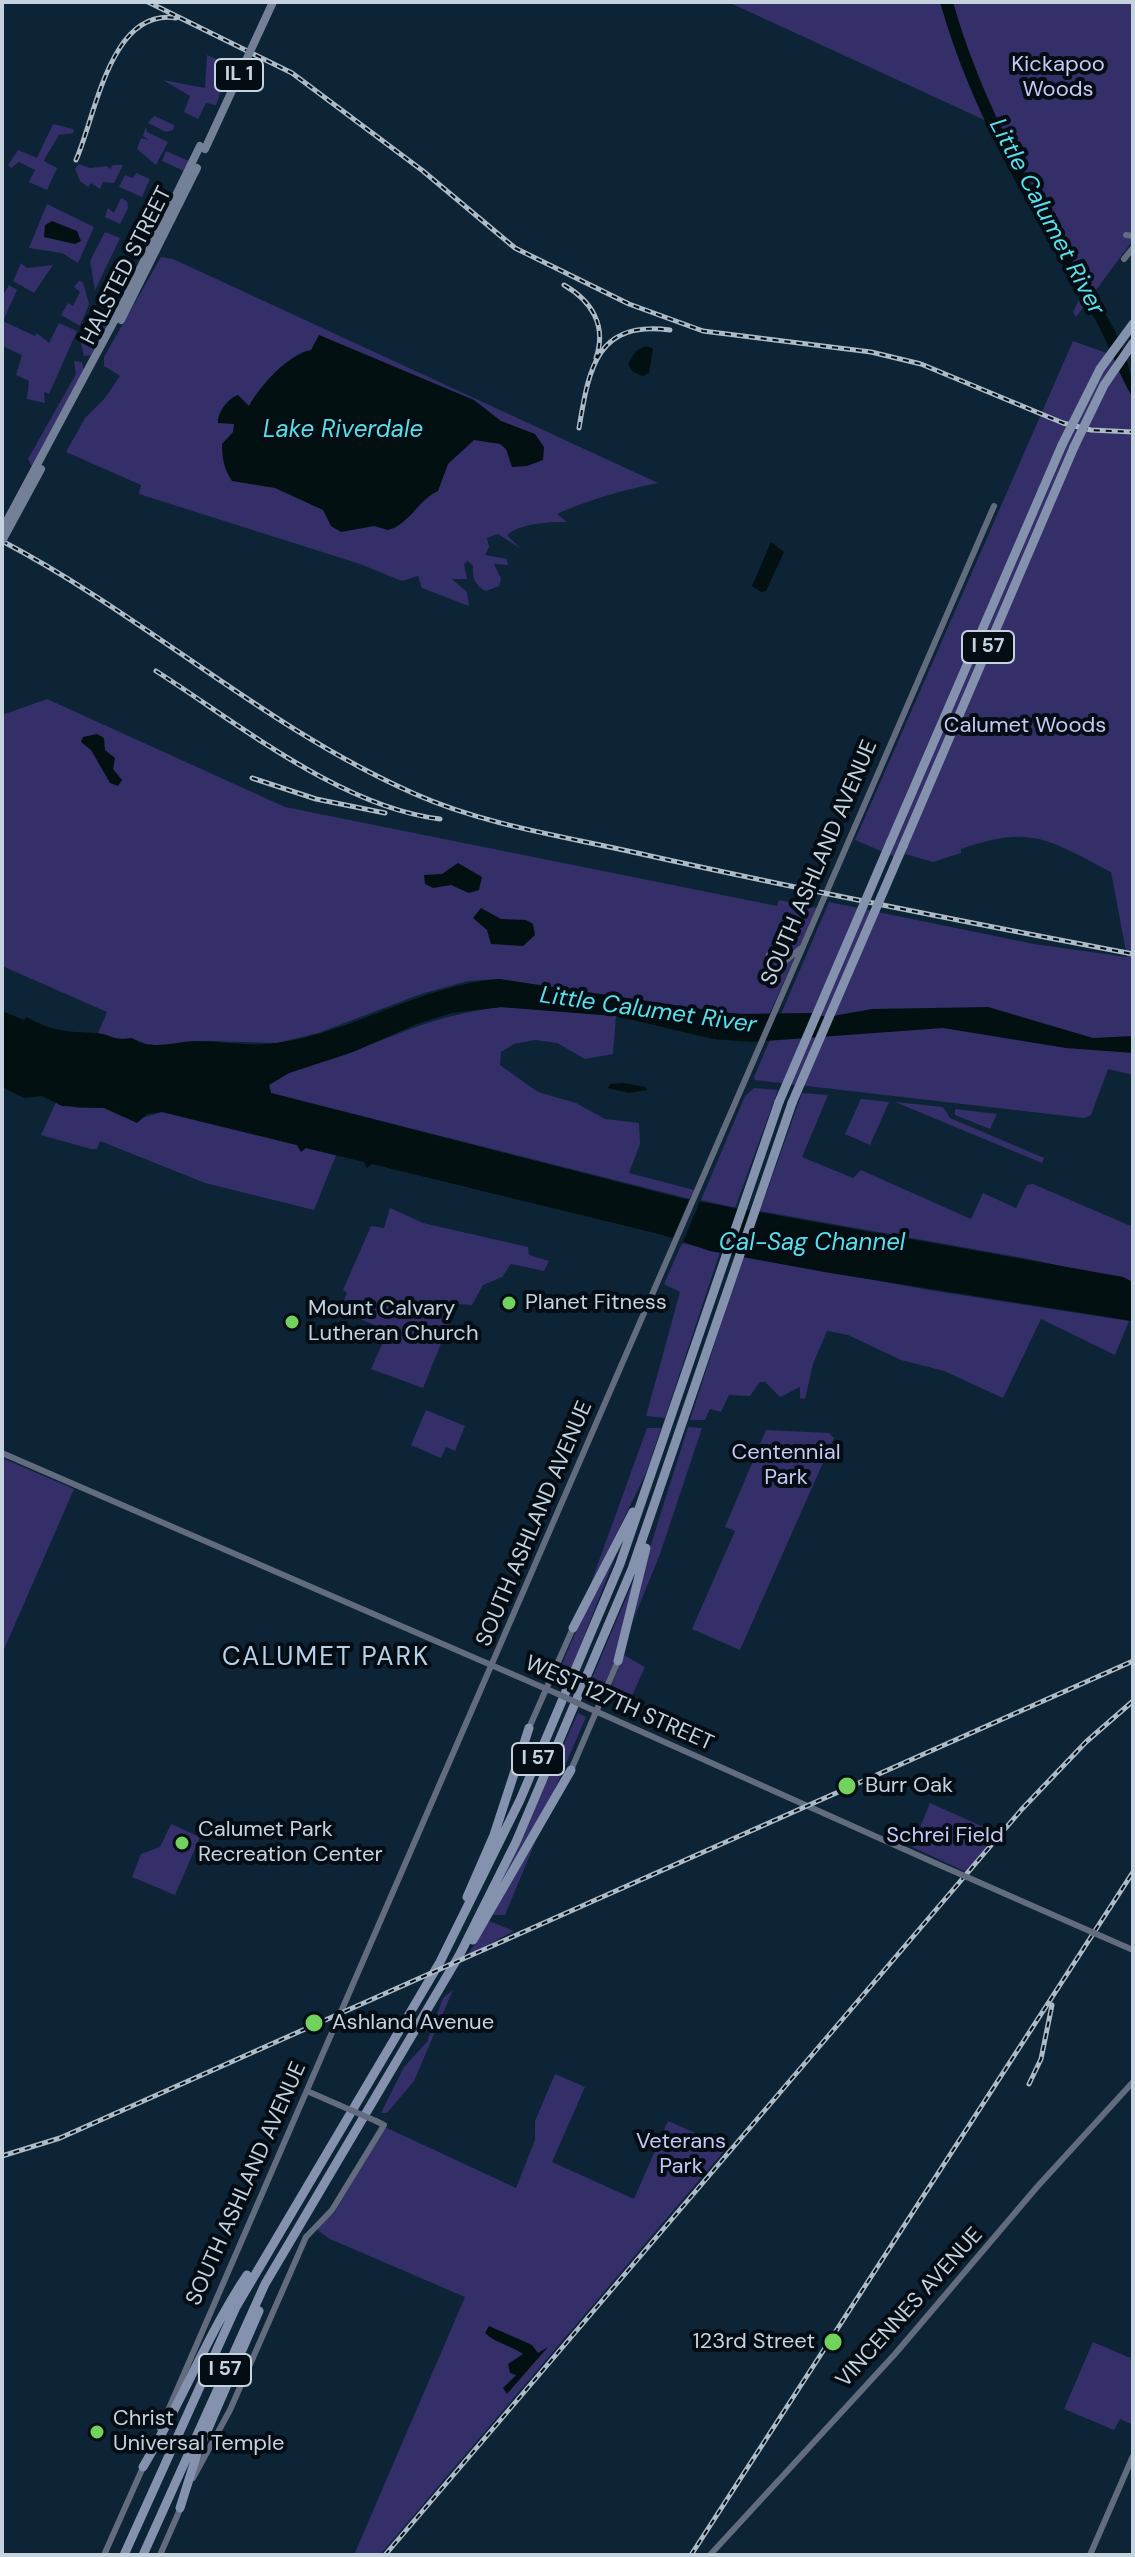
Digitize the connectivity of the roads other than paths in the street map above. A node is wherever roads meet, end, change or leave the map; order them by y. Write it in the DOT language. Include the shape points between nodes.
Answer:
graph roads {
  1 [pos="270,2"];
  2 [pos="1132,248"];
  3 [pos="1124,259"];
  4 [pos="1133,324"];
  5 [pos="1133,343"];
  6 [pos="38,468"];
  7 [pos="994,506"];
  8 [pos="2,530"];
  9 [pos="2,541"];
  10 [pos="807,940"];
  11 [pos="769,955"];
  12 [pos="2,1453"];
  13 [pos="668,1467"];
  14 [pos="648,1484"];
  15 [pos="573,1628"];
  16 [pos="618,1661"];
  17 [pos="493,1667"];
  18 [pos="546,1689"];
  19 [pos="596,1711"];
  20 [pos="529,1728"];
  21 [pos="571,1770"];
  22 [pos="1133,1950"];
  23 [pos="460,1954"];
  24 [pos="405,2022"];
  25 [pos="1133,2082"];
  26 [pos="307,2091"];
  27 [pos="320,2192"];
  28 [pos="264,2259"];
  29 [pos="1133,2456"];
  30 [pos="143,2467"];
  31 [pos="180,2508"];
  32 [pos="104,2555"];
  33 [pos="124,2555"];
  34 [pos="143,2555"];
  35 [pos="160,2555"];
  36 [pos="710,2555"];
  37 [pos="1090,2555"];
  1 -- 6 [label="main road, HALSTED STREET / IL 1, bridge" via="203,148"];
  2 -- 3 [label="main road"];
  4 -- 14 [label="highway, I 57, bridge" via="1100,369 1062,445 779,1102"];
  5 -- 13 [label="highway, I 57, bridge" via="1104,385 1074,447 792,1103"];
  6 -- 8 [label="main road, HALSTED STREET / IL 1, bridge"];
  6 -- 9 [label="main road, HALSTED STREET / IL 1, bridge"];
  7 -- 10 [label="main road, SOUTH ASHLAND AVENUE"];
  10 -- 11 [label="main road" via="788,961"];
  10 -- 17 [label="main road, SOUTH ASHLAND AVENUE"];
  12 -- 17 [label="main road, WEST 127TH STREET"];
  13 -- 16 [label="highway"];
  13 -- 23 [label="highway, I 57" via="609,1628 516,1842"];
  14 -- 15 [label="highway"];
  14 -- 24 [label="highway, I 57" via="596,1624 520,1800"];
  15 -- 18 [label="main road"];
  16 -- 19 [label="main road"];
  17 -- 18 [label="main road, WEST 127TH STREET"];
  17 -- 26 [label="main road, SOUTH ASHLAND AVENUE"];
  18 -- 19 [label="main road, WEST 127TH STREET, bridge"];
  18 -- 20 [label="main road"];
  19 -- 21 [label="main road"];
  19 -- 22 [label="main road, WEST 127TH STREET, bridge"];
  20 -- 24 [label="highway" via="486,1856"];
  21 -- 23 [label="highway" via="491,1913"];
  23 -- 27 [label="highway, I 57"];
  24 -- 28 [label="highway, I 57"];
  25 -- 36 [label="main road, VINCENNES AVENUE"];
  26 -- 30 [label="main road, SOUTH ASHLAND AVENUE"];
  26 -- 31 [label="main road, bridge" via="380,2123 332,2210 306,2237 230,2410"];
  27 -- 31 [label="highway" via="238,2356"];
  27 -- 34 [label="highway, I 57" via="258,2299"];
  28 -- 30 [label="highway" via="223,2313"];
  28 -- 33 [label="highway, I 57" via="223,2332"];
  29 -- 37 [label="main road"];
  30 -- 32 [label="main road, SOUTH ASHLAND AVENUE"];
  31 -- 35 [label="main road"];
}
